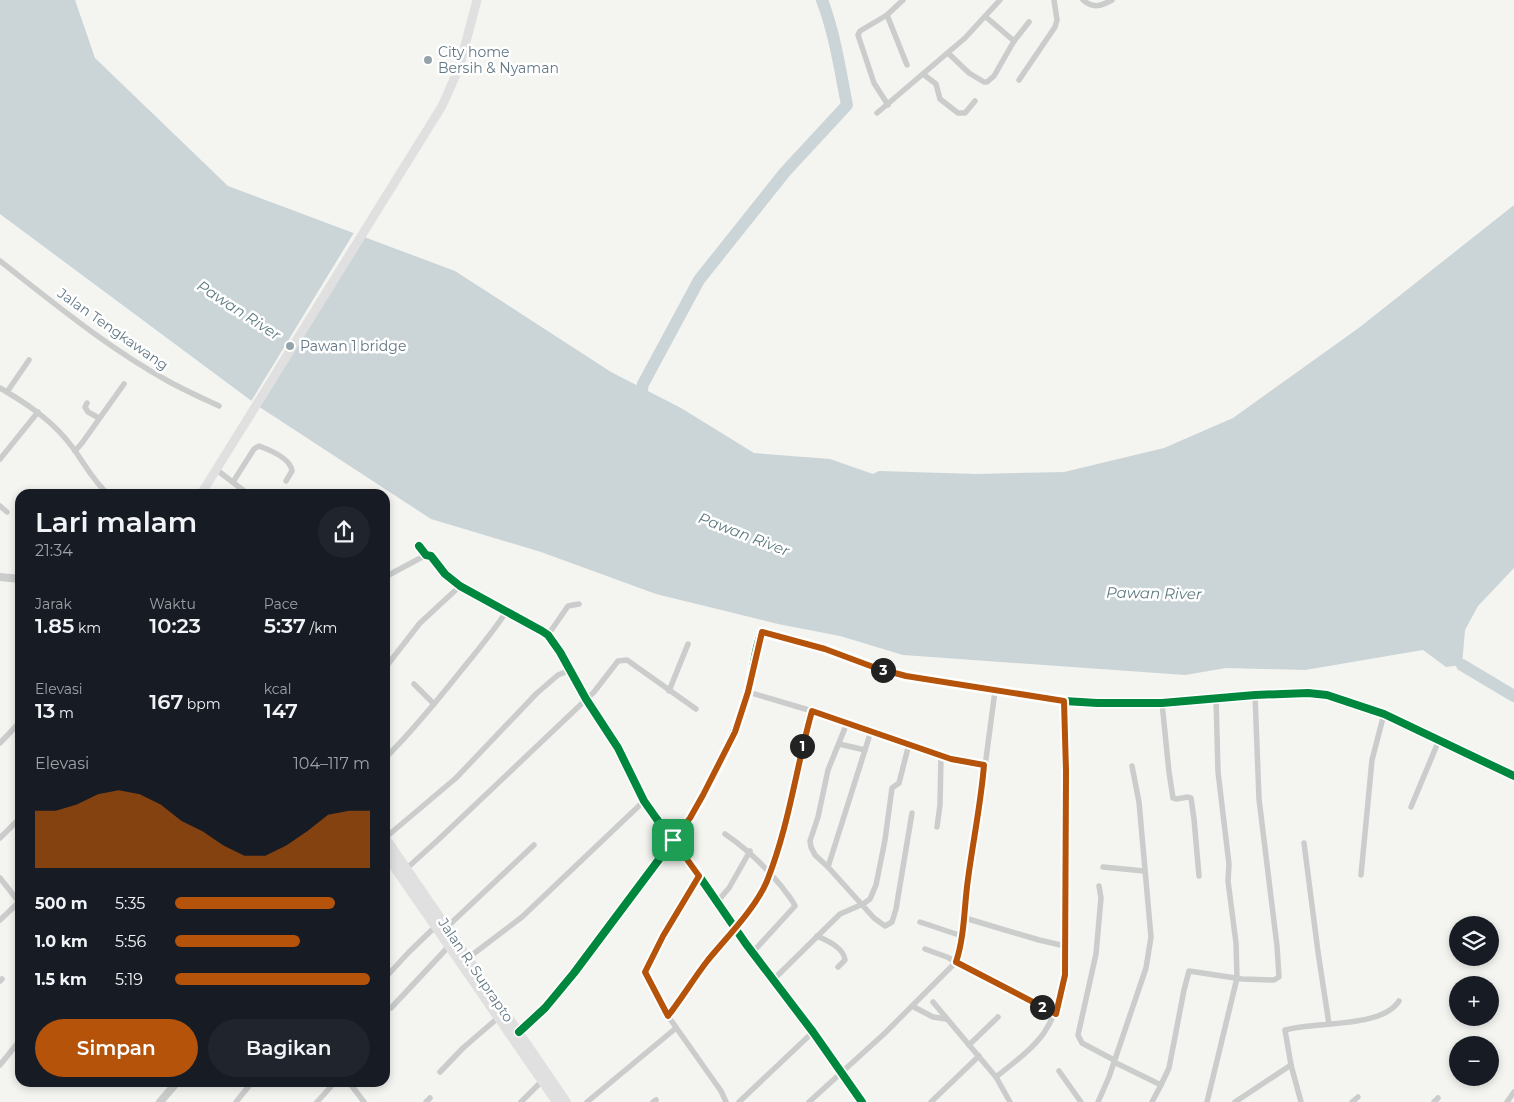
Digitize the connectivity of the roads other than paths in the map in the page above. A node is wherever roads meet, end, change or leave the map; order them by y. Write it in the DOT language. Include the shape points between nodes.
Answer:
graph roads {
  1 [pos="477,0"];
  2 [pos="904,0"];
  3 [pos="1000,0"];
  4 [pos="1054,0"];
  5 [pos="1083,0"];
  6 [pos="1112,0"];
  7 [pos="887,14"];
  8 [pos="986,16"];
  9 [pos="1029,22"];
  10 [pos="1014,41"];
  11 [pos="948,53"];
  12 [pos="907,65"];
  13 [pos="923,74"];
  14 [pos="1019,80"];
  15 [pos="975,101"];
  16 [pos="888,105"];
  17 [pos="877,113"];
  18 [pos="0,261"];
  19 [pos="29,360"];
  20 [pos="124,384"];
  21 [pos="0,388"];
  22 [pos="7,392"];
  23 [pos="86,403"];
  24 [pos="219,406"];
  25 [pos="38,412"];
  26 [pos="99,418"];
  27 [pos="75,451"];
  28 [pos="0,459"];
  29 [pos="217,470"];
  30 [pos="286,481"];
  31 [pos="233,482"];
  32 [pos="103,489"];
  33 [pos="205,489"];
  34 [pos="242,489"];
  35 [pos="0,506"];
  36 [pos="7,512"];
  37 [pos="418,546"];
  38 [pos="426,555"];
  39 [pos="390,574"];
  40 [pos="0,577"];
  41 [pos="15,578"];
  42 [pos="460,586"];
  43 [pos="580,604"];
  44 [pos="506,612"];
  45 [pos="548,636"];
  46 [pos="688,644"];
  47 [pos="390,662"];
  48 [pos="570,670"];
  49 [pos="414,684"];
  50 [pos="669,691"];
  51 [pos="995,691"];
  52 [pos="748,692"];
  53 [pos="1255,696"];
  54 [pos="1216,698"];
  55 [pos="586,699"];
  56 [pos="1064,701"];
  57 [pos="1162,703"];
  58 [pos="434,704"];
  59 [pos="696,709"];
  60 [pos="812,711"];
  61 [pos="1384,714"];
  62 [pos="847,723"];
  63 [pos="15,727"];
  64 [pos="872,731"];
  65 [pos="1439,740"];
  66 [pos="0,743"];
  67 [pos="839,744"];
  68 [pos="909,744"];
  69 [pos="865,750"];
  70 [pos="390,752"];
  71 [pos="940,756"];
  72 [pos="984,765"];
  73 [pos="1132,766"];
  74 [pos="1514,776"];
  75 [pos="644,801"];
  76 [pos="1411,808"];
  77 [pos="912,813"];
  78 [pos="15,823"];
  79 [pos="937,827"];
  80 [pos="390,834"];
  81 [pos="725,834"];
  82 [pos="0,838"];
  83 [pos="673,840"];
  84 [pos="1304,843"];
  85 [pos="390,845"];
  86 [pos="534,846"];
  87 [pos="750,852"];
  88 [pos="390,859"];
  89 [pos="828,867"];
  90 [pos="1103,867"];
  91 [pos="406,868"];
  92 [pos="1144,871"];
  93 [pos="770,872"];
  94 [pos="1361,875"];
  95 [pos="699,876"];
  96 [pos="1199,876"];
  97 [pos="0,878"];
  98 [pos="1099,886"];
  99 [pos="15,897"];
  100 [pos="717,902"];
  101 [pos="863,904"];
  102 [pos="15,906"];
  103 [pos="964,918"];
  104 [pos="0,920"];
  105 [pos="438,921"];
  106 [pos="920,922"];
  107 [pos="736,929"];
  108 [pos="818,936"];
  109 [pos="962,936"];
  110 [pos="450,945"];
  111 [pos="1065,946"];
  112 [pos="926,949"];
  113 [pos="752,953"];
  114 [pos="468,958"];
  115 [pos="956,962"];
  116 [pos="838,968"];
  117 [pos="390,972"];
  118 [pos="1236,978"];
  119 [pos="773,980"];
  120 [pos="924,993"];
  121 [pos="1399,1001"];
  122 [pos="912,1006"];
  123 [pos="391,1008"];
  124 [pos="1056,1014"];
  125 [pos="668,1016"];
  126 [pos="499,1017"];
  127 [pos="998,1017"];
  128 [pos="946,1019"];
  129 [pos="1329,1024"];
  130 [pos="676,1028"];
  131 [pos="519,1032"];
  132 [pos="814,1032"];
  133 [pos="969,1045"];
  134 [pos="15,1046"];
  135 [pos="979,1056"];
  136 [pos="1114,1061"];
  137 [pos="0,1065"];
  138 [pos="1291,1065"];
  139 [pos="1059,1071"];
  140 [pos="440,1072"];
  141 [pos="841,1072"];
  142 [pos="996,1077"];
  143 [pos="542,1081"];
  144 [pos="1161,1085"];
  145 [pos="173,1087"];
  146 [pos="248,1087"];
  147 [pos="331,1087"];
  148 [pos="353,1087"];
  149 [pos="1514,1092"];
  150 [pos="1358,1097"];
  151 [pos="160,1102"];
  152 [pos="236,1102"];
  153 [pos="317,1102"];
  154 [pos="364,1102"];
  155 [pos="522,1102"];
  156 [pos="557,1102"];
  157 [pos="566,1102"];
  158 [pos="587,1102"];
  159 [pos="726,1102"];
  160 [pos="739,1102"];
  161 [pos="809,1102"];
  162 [pos="862,1102"];
  163 [pos="931,1102"];
  164 [pos="1010,1102"];
  165 [pos="1081,1102"];
  166 [pos="1098,1102"];
  167 [pos="1152,1102"];
  168 [pos="1207,1102"];
  169 [pos="1235,1102"];
  170 [pos="1301,1102"];
  171 [pos="1352,1102"];
  172 [pos="1506,1102"];
  1 -- 29 [label="main road" via="461,59 442,106"];
  2 -- 7 [label="street"];
  3 -- 8 [label="street"];
  4 -- 14 [label="street" via="1055,27"];
  5 -- 6 [label="street" via="1094,6"];
  7 -- 12 [label="street"];
  7 -- 16 [label="street" via="858,35 874,83"];
  8 -- 10 [label="street"];
  8 -- 11 [label="street"];
  9 -- 10 [label="street"];
  10 -- 11 [label="street" via="998,70 987,82 969,73"];
  11 -- 13 [label="street"];
  13 -- 15 [label="street" via="936,84 940,99 958,113 965,113"];
  13 -- 16 [label="street"];
  16 -- 17 [label="street"];
  18 -- 24 [label="street, Jalan Tengkawang" via="136,362"];
  19 -- 22 [label="street"];
  20 -- 26 [label="street"];
  21 -- 22 [label="street"];
  22 -- 25 [label="street"];
  23 -- 26 [label="street" via="87,411"];
  25 -- 27 [label="street"];
  25 -- 28 [label="street"];
  26 -- 27 [label="street"];
  27 -- 32 [label="street"];
  29 -- 31 [label="street"];
  29 -- 33 [label="main road"];
  30 -- 31 [label="street" via="292,471 291,466 259,446"];
  31 -- 34 [label="street"];
  35 -- 36 [label="street"];
  37 -- 38 [label="street"];
  38 -- 39 [label="street"];
  38 -- 42 [label="street" via="430,555"];
  40 -- 41 [label="street"];
  42 -- 44 [label="street"];
  42 -- 47 [label="street" via="420,623"];
  43 -- 45 [label="street" via="568,606"];
  44 -- 45 [label="street"];
  44 -- 58 [label="street"];
  45 -- 48 [label="street"];
  46 -- 50 [label="street"];
  48 -- 55 [label="street"];
  48 -- 80 [label="street" via="558,675 536,694 456,778"];
  49 -- 58 [label="street"];
  50 -- 55 [label="street" via="627,660 621,660"];
  50 -- 59 [label="street"];
  51 -- 52 [label="street" via="906,676 763,632"];
  51 -- 56 [label="street"];
  51 -- 72 [label="street"];
  52 -- 60 [label="street"];
  52 -- 83 [label="street" via="726,751 690,818"];
  53 -- 54 [label="street"];
  53 -- 61 [label="street" via="1328,695"];
  53 -- 118 [label="street" via="1259,799 1279,974 1274,980"];
  54 -- 57 [label="street"];
  54 -- 118 [label="street" via="1218,772 1230,864 1228,881 1236,943"];
  55 -- 75 [label="street" via="618,748"];
  55 -- 91 [label="street"];
  56 -- 57 [label="street"];
  56 -- 111 [label="street"];
  57 -- 96 [label="street" via="1174,798 1191,798"];
  58 -- 70 [label="street"];
  60 -- 62 [label="street"];
  60 -- 93 [label="street" via="787,819"];
  61 -- 65 [label="street"];
  61 -- 94 [label="street" via="1372,760"];
  62 -- 64 [label="street"];
  62 -- 67 [label="street"];
  63 -- 66 [label="street"];
  64 -- 68 [label="street"];
  64 -- 69 [label="street"];
  65 -- 74 [label="street"];
  65 -- 76 [label="street"];
  67 -- 69 [label="street"];
  67 -- 89 [label="street" via="828,770 810,841 815,855"];
  68 -- 71 [label="street"];
  68 -- 101 [label="street" via="898,783 892,788 876,885 870,899"];
  69 -- 89 [label="street"];
  71 -- 72 [label="street"];
  71 -- 79 [label="street"];
  72 -- 103 [label="street"];
  73 -- 92 [label="street"];
  75 -- 83 [label="street"];
  75 -- 114 [label="street" via="522,917"];
  77 -- 101 [label="street" via="902,884 891,924 885,926 880,923"];
  78 -- 82 [label="street"];
  81 -- 87 [label="street"];
  83 -- 95 [label="street"];
  83 -- 131 [label="street" via="561,989"];
  84 -- 129 [label="street"];
  85 -- 91 [label="highway, Jalan R. Suprapto"];
  86 -- 105 [label="street"];
  87 -- 93 [label="street"];
  87 -- 100 [label="street"];
  88 -- 105 [label="highway, Jalan R. Suprapto"];
  89 -- 101 [label="street"];
  90 -- 92 [label="street"];
  91 -- 105 [label="highway, Jalan R. Suprapto"];
  92 -- 136 [label="street" via="1150,950"];
  93 -- 107 [label="street"];
  93 -- 113 [label="street" via="794,903 794,908"];
  95 -- 100 [label="street"];
  95 -- 125 [label="street" via="645,972"];
  97 -- 99 [label="street"];
  98 -- 136 [label="street" via="1101,898 1096,954 1078,1035 1082,1043"];
  100 -- 107 [label="street"];
  101 -- 108 [label="street" via="840,914"];
  102 -- 104 [label="street"];
  103 -- 109 [label="street"];
  103 -- 111 [label="street"];
  105 -- 110 [label="highway, Jalan R. Suprapto"];
  105 -- 114 [label="highway, Jalan R. Suprapto"];
  105 -- 117 [label="street"];
  106 -- 109 [label="street"];
  107 -- 113 [label="street"];
  107 -- 125 [label="street" via="708,960"];
  108 -- 116 [label="street" via="845,956"];
  108 -- 119 [label="street"];
  109 -- 115 [label="street"];
  110 -- 123 [label="street"];
  110 -- 126 [label="highway, Jalan R. Suprapto"];
  111 -- 124 [label="street" via="1065,975"];
  112 -- 115 [label="street"];
  113 -- 119 [label="street"];
  114 -- 131 [label="highway, Jalan R. Suprapto"];
  115 -- 120 [label="street"];
  115 -- 124 [label="street"];
  118 -- 144 [label="street" via="1193,971 1188,973 1169,1068"];
  118 -- 168 [label="street"];
  119 -- 132 [label="street"];
  120 -- 122 [label="street"];
  120 -- 128 [label="street"];
  121 -- 129 [label="street" via="1390,1011 1380,1015"];
  122 -- 128 [label="street" via="933,1017"];
  122 -- 141 [label="street"];
  124 -- 142 [label="street" via="1040,1040"];
  125 -- 130 [label="street"];
  126 -- 140 [label="street"];
  126 -- 143 [label="highway, Jalan R. Suprapto"];
  127 -- 133 [label="street"];
  128 -- 133 [label="street"];
  129 -- 138 [label="street" via="1285,1030"];
  130 -- 158 [label="street"];
  130 -- 159 [label="street"];
  131 -- 157 [label="highway, Jalan R. Suprapto"];
  132 -- 141 [label="street"];
  132 -- 160 [label="street"];
  133 -- 135 [label="street"];
  134 -- 137 [label="street"];
  135 -- 142 [label="street"];
  135 -- 163 [label="street"];
  136 -- 144 [label="street"];
  136 -- 166 [label="street"];
  138 -- 169 [label="street"];
  138 -- 170 [label="street"];
  139 -- 165 [label="street"];
  141 -- 161 [label="street"];
  141 -- 162 [label="street"];
  142 -- 164 [label="street"];
  143 -- 155 [label="street"];
  143 -- 156 [label="highway, Jalan R. Suprapto"];
  144 -- 167 [label="street"];
  145 -- 151 [label="street"];
  146 -- 152 [label="street"];
  147 -- 153 [label="street"];
  148 -- 154 [label="street"];
  149 -- 172 [label="street"];
  150 -- 171 [label="street"];
}
